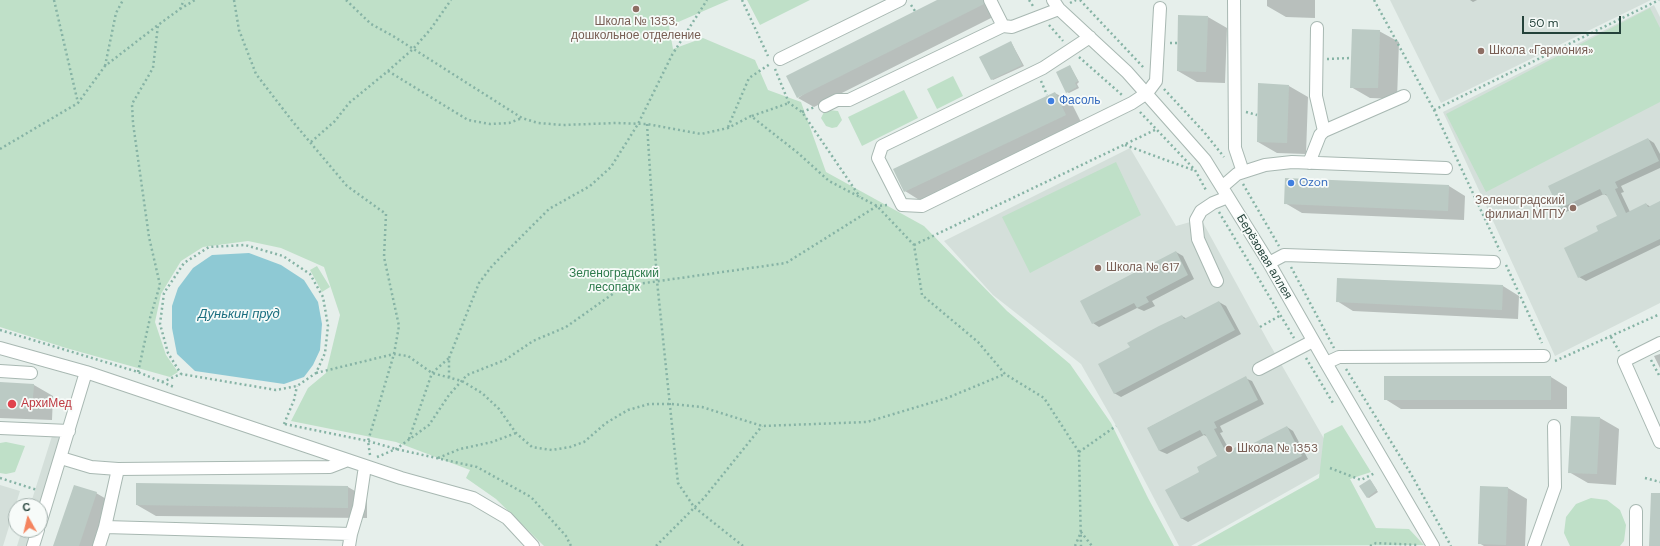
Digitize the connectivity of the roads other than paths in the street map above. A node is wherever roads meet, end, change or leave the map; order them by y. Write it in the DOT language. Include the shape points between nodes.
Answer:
graph roads {
  1 [pos="900,0"];
  2 [pos="990,0"];
  3 [pos="1234,0"];
  4 [pos="1056,4"];
  5 [pos="1160,8"];
  6 [pos="1003,26"];
  7 [pos="1317,28"];
  8 [pos="1090,37"];
  9 [pos="776,61"];
  10 [pos="1147,92"];
  11 [pos="1404,96"];
  12 [pos="820,106"];
  13 [pos="1324,131"];
  14 [pos="1309,162"];
  15 [pos="1446,168"];
  16 [pos="1243,172"];
  17 [pos="1225,192"];
  18 [pos="1500,260"];
  19 [pos="1269,263"];
  20 [pos="1217,281"];
  21 [pos="1313,340"];
  22 [pos="1660,342"];
  23 [pos="0,348"];
  24 [pos="1547,356"];
  25 [pos="1326,363"];
  26 [pos="1259,369"];
  27 [pos="0,371"];
  28 [pos="86,372"];
  29 [pos="31,373"];
  30 [pos="1554,426"];
  31 [pos="0,428"];
  32 [pos="69,430"];
  33 [pos="1660,442"];
  34 [pos="61,458"];
  35 [pos="348,460"];
  36 [pos="365,466"];
  37 [pos="118,469"];
  38 [pos="48,498"];
  39 [pos="1636,511"];
  40 [pos="105,527"];
  41 [pos="350,540"];
  42 [pos="99,546"];
  43 [pos="533,546"];
  44 [pos="1433,546"];
  45 [pos="1534,546"];
  46 [pos="1636,546"];
  1 -- 9 [label="street"];
  2 -- 6 [label="street"];
  3 -- 16 [label="street" via="1235,148"];
  4 -- 6 [label="street" via="1041,16 1012,27"];
  4 -- 8 [label="street, Берёзовая аллея"];
  5 -- 10 [label="street" via="1156,81"];
  6 -- 12 [label="street" via="849,100 836,100"];
  7 -- 13 [label="street" via="1316,96"];
  8 -- 10 [label="street, Берёзовая аллея"];
  8 -- 10 [label="street" via="1037,71 882,146 878,158 902,205 922,206 1132,103"];
  10 -- 17 [label="street, Берёзовая аллея" via="1205,160"];
  11 -- 13 [label="street"];
  13 -- 14 [label="street"];
  14 -- 15 [label="street"];
  14 -- 16 [label="street" via="1265,165"];
  16 -- 17 [label="street" via="1237,174"];
  17 -- 19 [label="street, Берёзовая аллея"];
  17 -- 20 [label="street" via="1201,211 1196,220 1198,239"];
  18 -- 19 [label="street" via="1284,255"];
  19 -- 21 [label="street, Берёзовая аллея"];
  21 -- 25 [label="street, Берёзовая аллея"];
  21 -- 26 [label="street"];
  22 -- 33 [label="street" via="1624,360"];
  23 -- 28 [label="street"];
  24 -- 25 [label="street" via="1339,357"];
  25 -- 44 [label="street, Берёзовая аллея"];
  27 -- 29 [label="street"];
  28 -- 32 [label="street"];
  28 -- 35 [label="street"];
  30 -- 45 [label="street" via="1555,487"];
  31 -- 32 [label="street"];
  32 -- 34 [label="street"];
  34 -- 37 [label="street" via="91,467"];
  34 -- 38 [label="street"];
  35 -- 36 [label="street"];
  35 -- 37 [label="street" via="330,468"];
  36 -- 41 [label="street" via="360,507"];
  36 -- 43 [label="street" via="473,498 507,518"];
  37 -- 40 [label="street"];
  39 -- 46 [label="street"];
  40 -- 41 [label="street"];
  40 -- 42 [label="street"];
}
